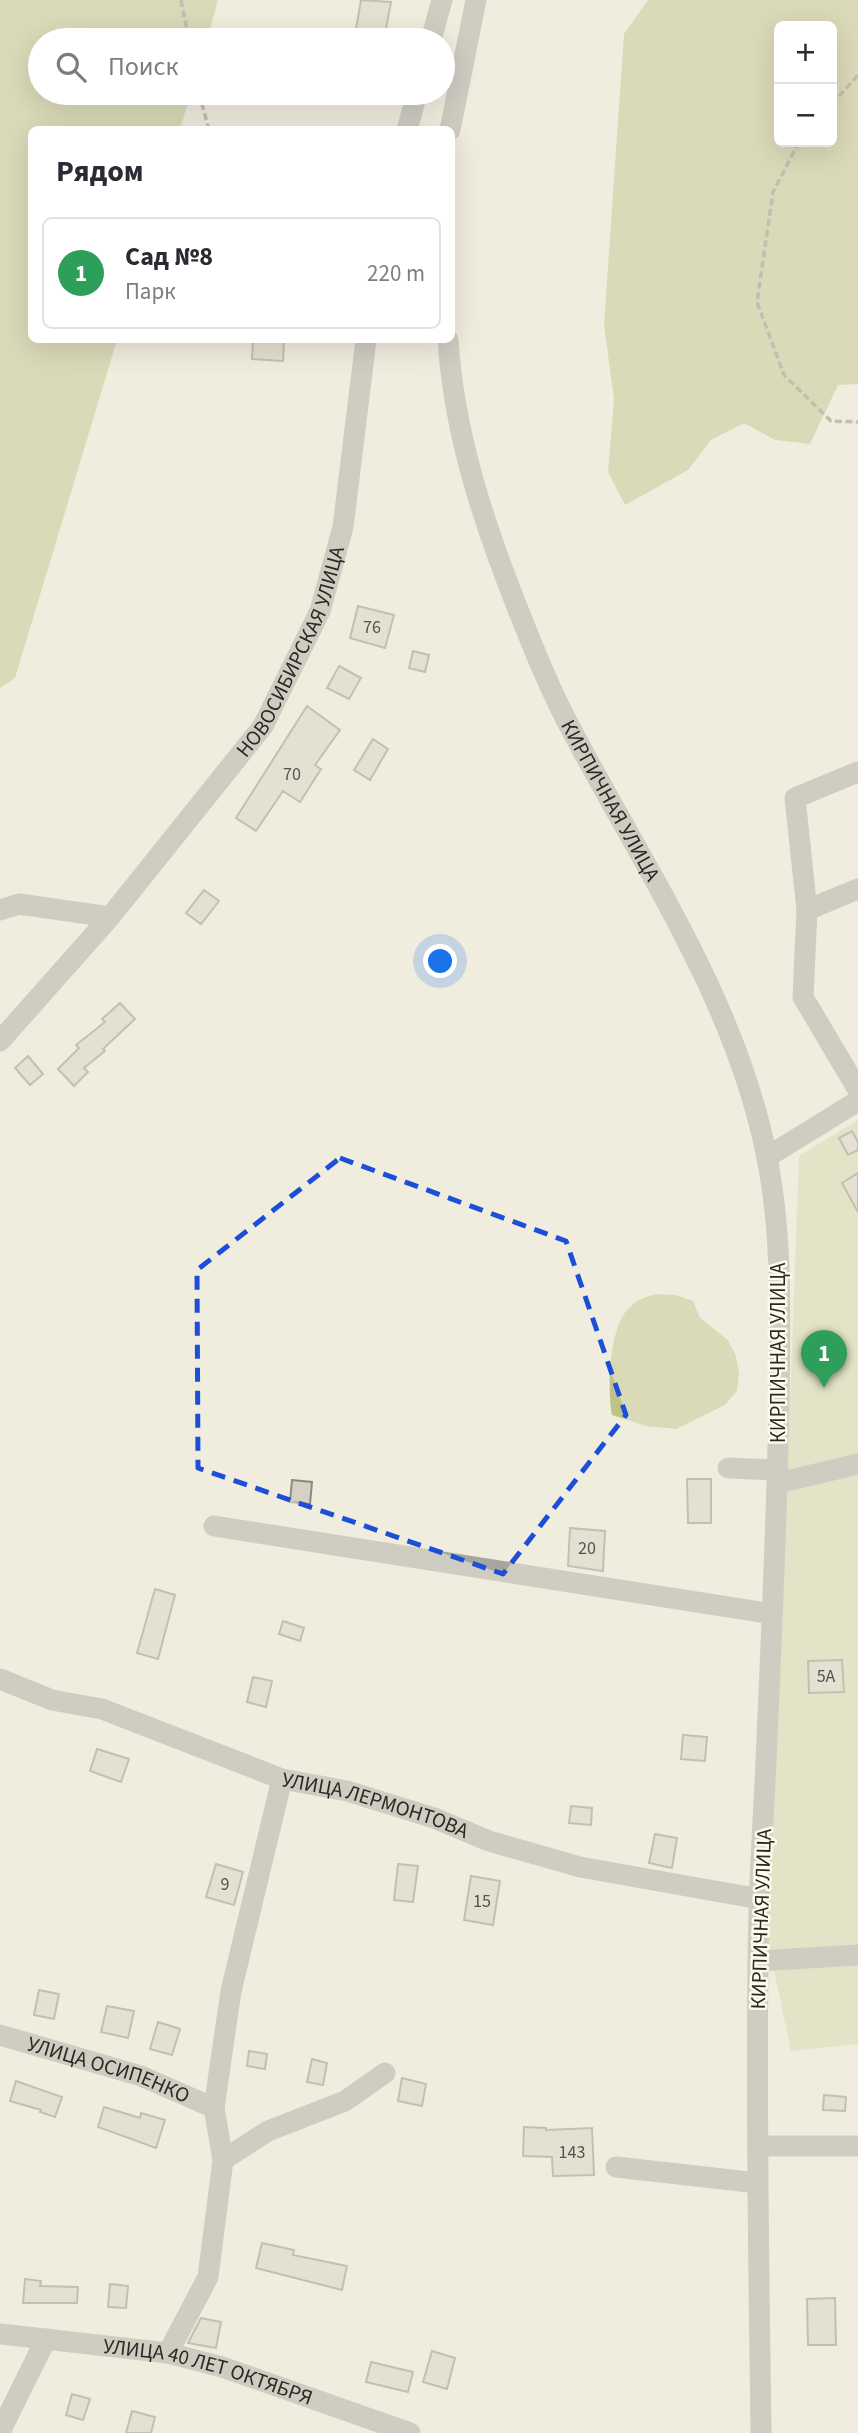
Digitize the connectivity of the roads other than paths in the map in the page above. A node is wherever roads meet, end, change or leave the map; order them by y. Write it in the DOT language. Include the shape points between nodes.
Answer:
graph roads {
  1 [pos="442,0"];
  2 [pos="475,0"];
  3 [pos="434,28"];
  4 [pos="455,104"];
  5 [pos="414,105"];
  6 [pos="455,105"];
  7 [pos="408,126"];
  8 [pos="451,126"];
  9 [pos="366,343"];
  10 [pos="448,343"];
  11 [pos="858,772"];
  12 [pos="858,889"];
  13 [pos="807,910"];
  14 [pos="0,911"];
  15 [pos="110,917"];
  16 [pos="0,1041"];
  17 [pos="858,1090"];
  18 [pos="858,1101"];
  19 [pos="767,1157"];
  20 [pos="858,1464"];
  21 [pos="728,1468"];
  22 [pos="778,1477"];
  23 [pos="214,1526"];
  24 [pos="772,1615"];
  25 [pos="0,1679"];
  26 [pos="282,1779"];
  27 [pos="760,1899"];
  28 [pos="858,1955"];
  29 [pos="758,1961"];
  30 [pos="0,2035"];
  31 [pos="385,2073"];
  32 [pos="214,2108"];
  33 [pos="758,2146"];
  34 [pos="858,2146"];
  35 [pos="223,2160"];
  36 [pos="616,2167"];
  37 [pos="758,2183"];
  38 [pos="0,2334"];
  39 [pos="46,2339"];
  40 [pos="168,2353"];
  41 [pos="0,2431"];
  42 [pos="410,2433"];
  43 [pos="761,2433"];
  1 -- 3 [label="street"];
  2 -- 4 [label="street"];
  5 -- 7 [label="street"];
  6 -- 8 [label="street"];
  9 -- 15 [label="street, НОВОСИБИРСКАЯ УЛИЦА" via="343,527 320,611 263,726"];
  10 -- 19 [label="street, КИРПИЧНАЯ УЛИЦА" via="460,430 480,507 508,584 568,725 685,938 736,1045"];
  11 -- 13 [label="street" via="796,798"];
  12 -- 13 [label="street"];
  13 -- 17 [label="street" via="803,997"];
  14 -- 15 [label="street" via="19,904"];
  15 -- 16 [label="street, НОВОСИБИРСКАЯ УЛИЦА"];
  18 -- 19 [label="street"];
  19 -- 22 [label="street, КИРПИЧНАЯ УЛИЦА" via="781,1287"];
  20 -- 22 [label="street"];
  21 -- 22 [label="street"];
  22 -- 24 [label="street, КИРПИЧНАЯ УЛИЦА"];
  23 -- 24 [label="street"];
  24 -- 27 [label="street, КИРПИЧНАЯ УЛИЦА"];
  25 -- 26 [label="street, УЛИЦА ЛЕРМОНТОВА" via="52,1700 102,1709"];
  26 -- 27 [label="street, УЛИЦА ЛЕРМОНТОВА" via="347,1791 434,1818 489,1842 580,1867"];
  26 -- 32 [label="street" via="231,1991"];
  27 -- 29 [label="street, КИРПИЧНАЯ УЛИЦА"];
  28 -- 29 [label="street"];
  29 -- 33 [label="street, КИРПИЧНАЯ УЛИЦА"];
  30 -- 32 [label="street, УЛИЦА ОСИПЕНКО" via="141,2076"];
  31 -- 35 [label="street" via="345,2101 268,2131"];
  32 -- 35 [label="street"];
  33 -- 34 [label="street"];
  33 -- 37 [label="street, КИРПИЧНАЯ УЛИЦА"];
  35 -- 40 [label="street" via="208,2277"];
  36 -- 37 [label="street"];
  37 -- 43 [label="street, КИРПИЧНАЯ УЛИЦА"];
  38 -- 39 [label="street, УЛИЦА 40 ЛЕТ ОКТЯБРЯ"];
  39 -- 40 [label="street, УЛИЦА 40 ЛЕТ ОКТЯБРЯ"];
  39 -- 41 [label="street"];
  40 -- 42 [label="street, УЛИЦА 40 ЛЕТ ОКТЯБРЯ" via="222,2367"];
}
